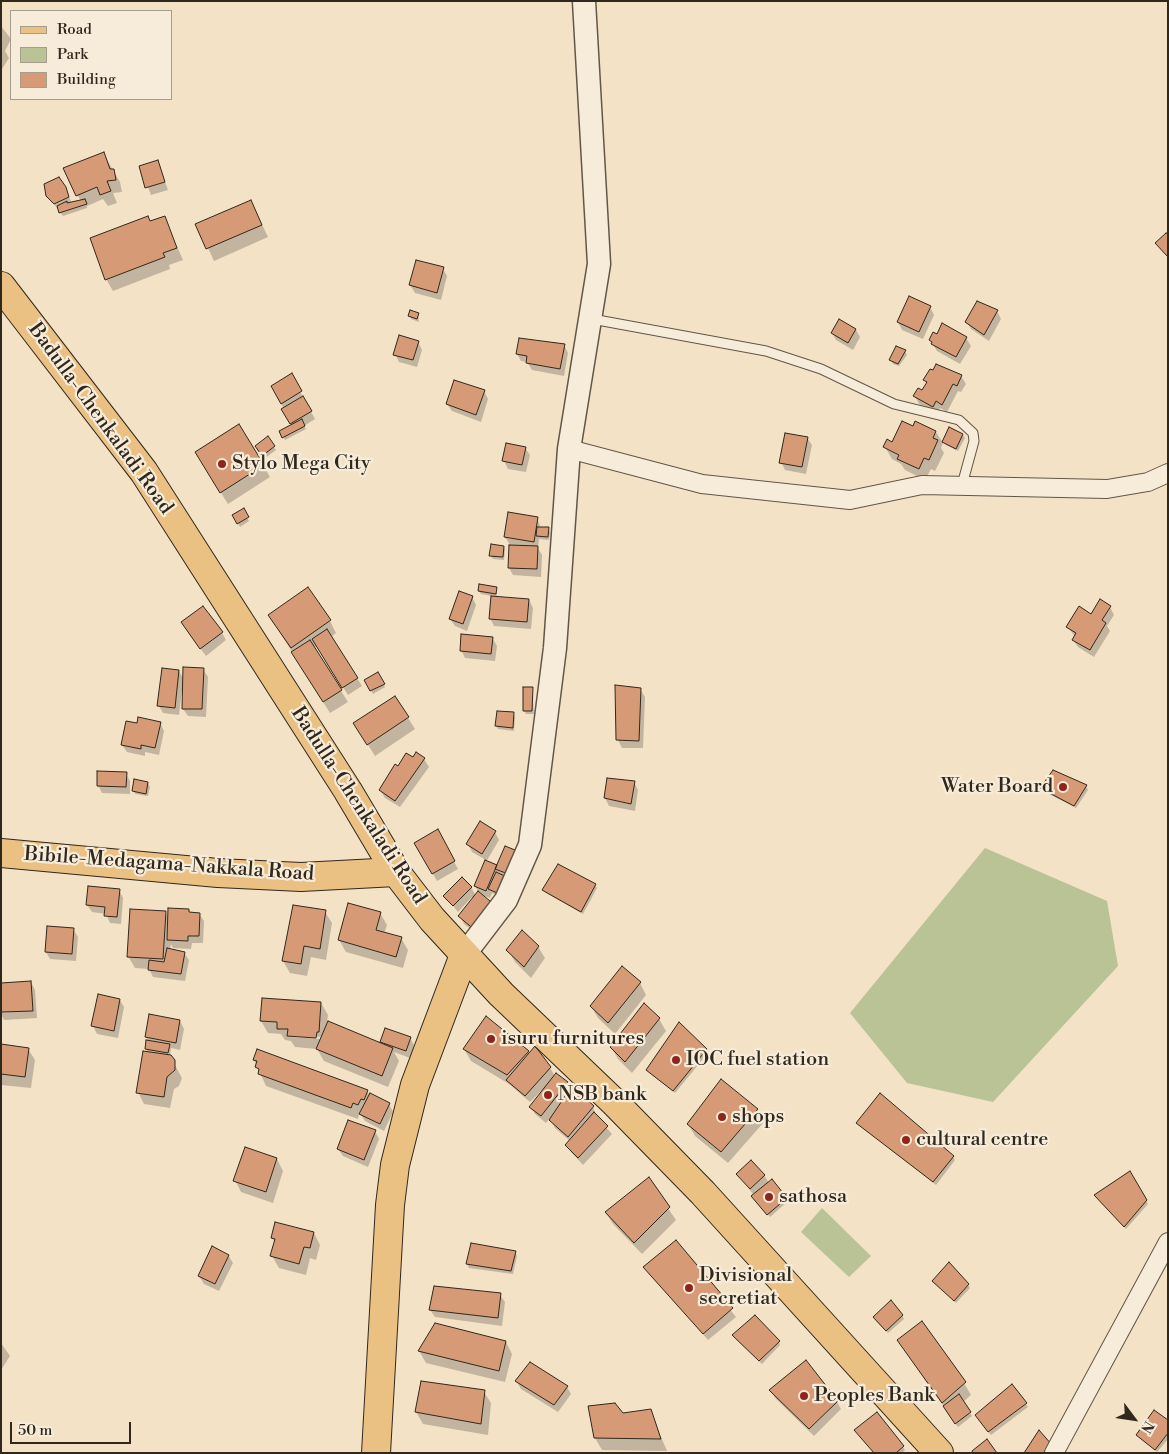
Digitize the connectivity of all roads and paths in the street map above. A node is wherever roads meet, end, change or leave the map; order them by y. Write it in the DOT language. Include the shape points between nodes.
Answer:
graph roads {
  1 [pos="584,1"];
  2 [pos="1,286"];
  3 [pos="592,319"];
  4 [pos="569,449"];
  5 [pos="1168,473"];
  6 [pos="962,485"];
  7 [pos="1,853"];
  8 [pos="396,872"];
  9 [pos="464,955"];
  10 [pos="1168,1242"];
  11 [pos="376,1453"];
  12 [pos="939,1453"];
  13 [pos="1054,1453"];
  1 -- 3 [label="street" via="599,264"];
  2 -- 8 [label="main road, Badulla-Chenkaladi Road" via="144,472 348,791"];
  3 -- 4 [label="street"];
  3 -- 6 [label="lane" via="766,351 821,368 894,404 959,420 973,433 974,441"];
  4 -- 6 [label="street" via="702,484 823,499 850,500 922,485"];
  4 -- 9 [label="street" via="555,648 530,845 506,900"];
  5 -- 6 [label="street" via="1148,482 1107,489"];
  7 -- 8 [label="main road, Bibile-Medagama-Nakkala Road" via="264,876 333,877"];
  8 -- 9 [label="main road, Badulla-Chenkaladi Road"];
  9 -- 11 [label="main road" via="431,1036 395,1165"];
  9 -- 12 [label="main road, Badulla-Chenkaladi Road" via="704,1193"];
  10 -- 13 [label="street"];
}
